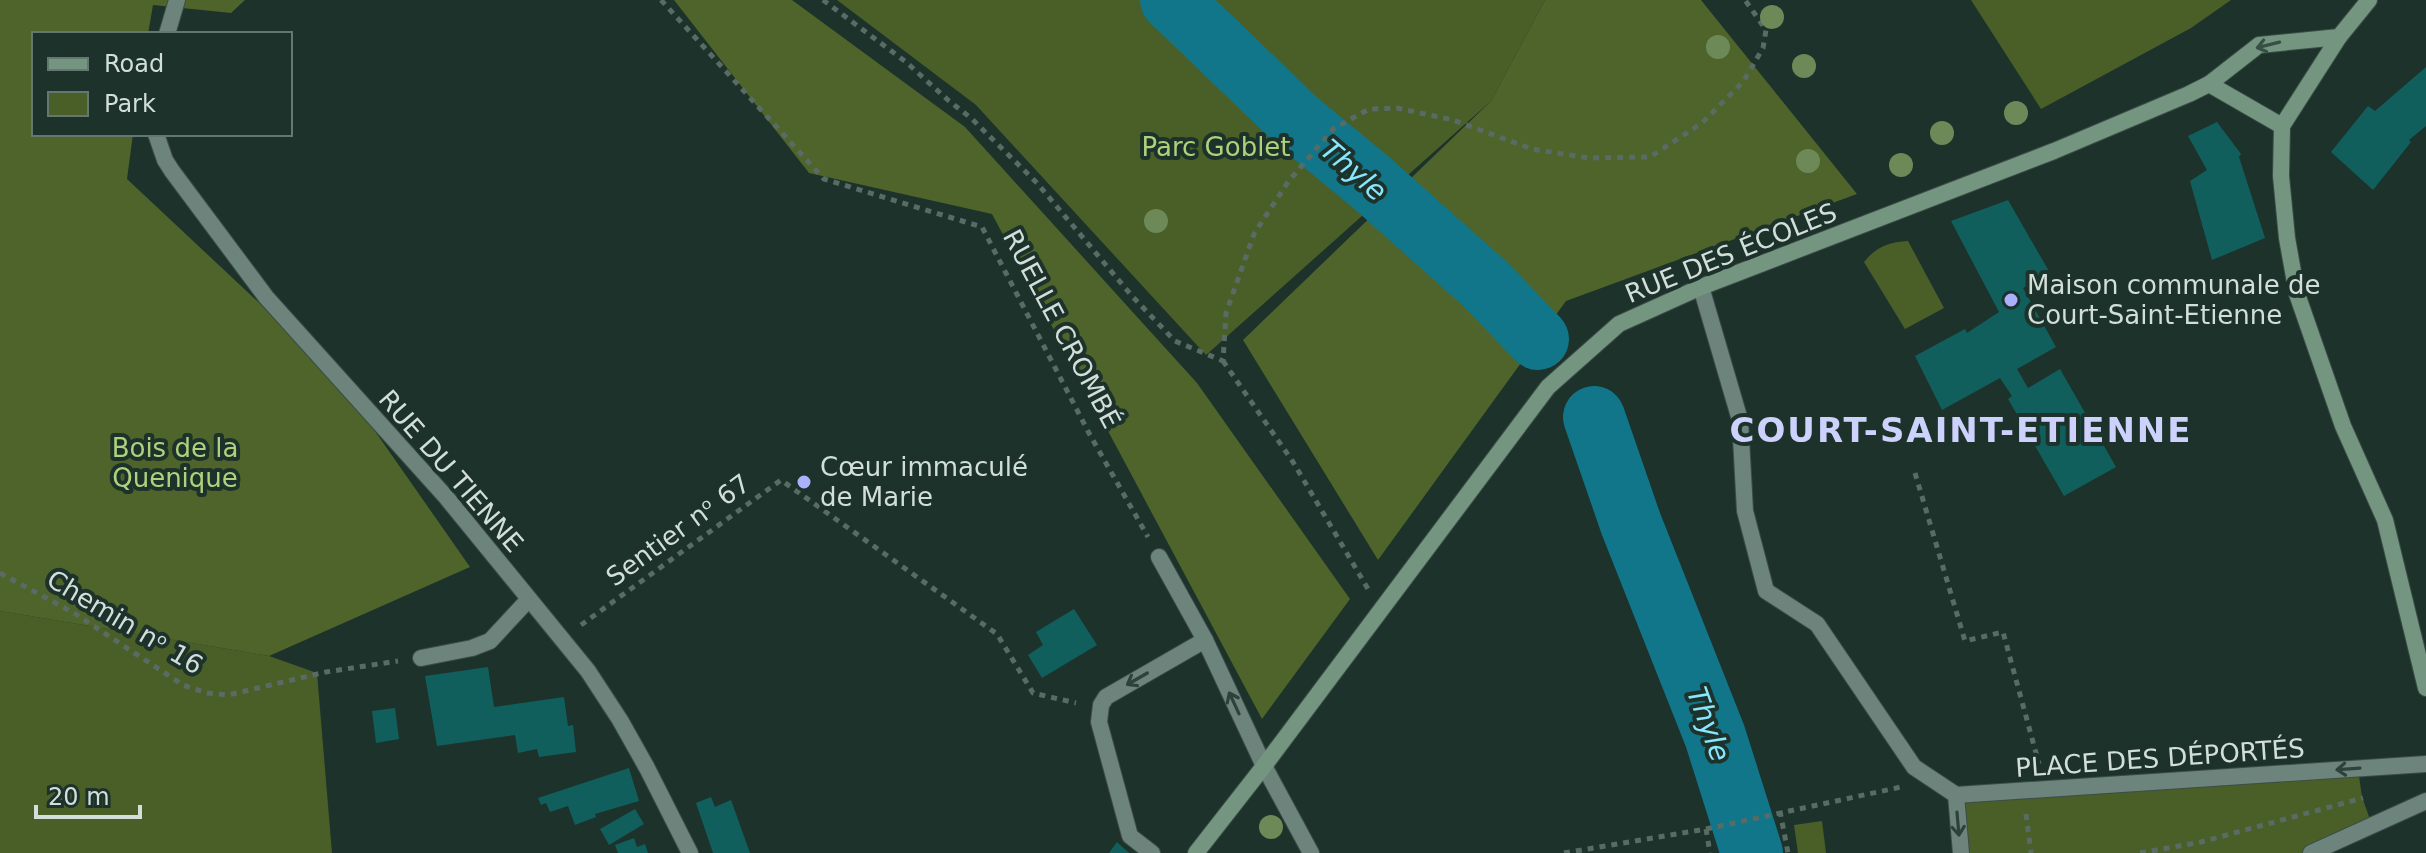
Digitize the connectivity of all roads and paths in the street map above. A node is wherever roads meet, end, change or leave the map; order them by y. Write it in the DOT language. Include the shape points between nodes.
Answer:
graph roads {
  1 [pos="177,0"];
  2 [pos="661,0"];
  3 [pos="823,0"];
  4 [pos="1745,0"];
  5 [pos="2369,0"];
  6 [pos="168,32"];
  7 [pos="2339,37"];
  8 [pos="2209,84"];
  9 [pos="2282,126"];
  10 [pos="157,136"];
  11 [pos="1701,287"];
  12 [pos="1223,361"];
  13 [pos="1915,473"];
  14 [pos="1159,557"];
  15 [pos="0,573"];
  16 [pos="529,599"];
  17 [pos="1380,611"];
  18 [pos="583,624"];
  19 [pos="1205,640"];
  20 [pos="421,658"];
  21 [pos="2426,688"];
  22 [pos="1101,708"];
  23 [pos="2426,764"];
  24 [pos="1264,766"];
  25 [pos="2042,775"];
  26 [pos="1909,786"];
  27 [pos="2023,791"];
  28 [pos="1956,795"];
  29 [pos="2426,801"];
  30 [pos="1780,811"];
  31 [pos="2372,825"];
  32 [pos="1706,829"];
  33 [pos="690,853"];
  34 [pos="1152,853"];
  35 [pos="1196,853"];
  36 [pos="1311,853"];
  37 [pos="1564,853"];
  38 [pos="1710,853"];
  39 [pos="1788,853"];
  40 [pos="1961,853"];
  41 [pos="2031,853"];
  42 [pos="2140,853"];
  43 [pos="2311,853"];
  1 -- 6 [label="street"];
  2 -- 14 [label="path, RUELLE CROMBÉ" via="824,179 982,227"];
  3 -- 12 [label="path" via="971,118 1037,183 1175,341"];
  4 -- 12 [label="path" via="1766,30 1763,48 1743,82 1702,123 1650,157 1589,158 1532,149 1453,120 1397,108 1369,109 1333,129 1288,182 1254,234 1226,313"];
  5 -- 7 [label="street"];
  7 -- 8 [label="street, RUE DES ÉCOLES, one-way" via="2259,45"];
  7 -- 9 [label="street"];
  8 -- 9 [label="street"];
  8 -- 11 [label="street, RUE DES ÉCOLES" via="2054,151"];
  9 -- 21 [label="street" via="2287,238 2297,294 2343,426 2385,520"];
  10 -- 16 [label="street, RUE DU TIENNE" via="172,171 266,297 446,497"];
  11 -- 17 [label="street, RUE DES ÉCOLES" via="1619,324 1548,387"];
  11 -- 28 [label="street" via="1740,420 1745,511 1766,591 1817,624 1914,767"];
  12 -- 17 [label="path" via="1293,462"];
  13 -- 25 [label="path" via="1965,641 2003,632"];
  14 -- 19 [label="street"];
  15 -- 20 [label="path, Chemin nᵒ 16" via="74,613 183,685 207,693 228,695 326,672"];
  16 -- 20 [label="street" via="490,641"];
  16 -- 33 [label="street, RUE DU TIENNE" via="613,709"];
  17 -- 24 [label="street, RUE DES ÉCOLES"];
  18 -- 22 [label="path, Sentier nᵒ 67" via="781,480 997,634 1033,693"];
  19 -- 22 [label="street, one-way" via="1106,697"];
  24 -- 19 [label="street, one-way"];
  22 -- 34 [label="street" via="1099,722 1130,836"];
  23 -- 27 [label="street, PLACE DES DÉPORTÉS, one-way"];
  24 -- 35 [label="street, RUE DES ÉCOLES"];
  24 -- 36 [label="street"];
  26 -- 30 [label="path"];
  27 -- 28 [label="street, PLACE DES DÉPORTÉS"];
  27 -- 41 [label="path"];
  28 -- 40 [label="street, one-way"];
  29 -- 31 [label="street"];
  30 -- 32 [label="path"];
  30 -- 39 [label="path"];
  31 -- 42 [label="path" via="2362,797 2201,842"];
  31 -- 43 [label="street"];
  32 -- 37 [label="path"];
  32 -- 38 [label="path"];
}
